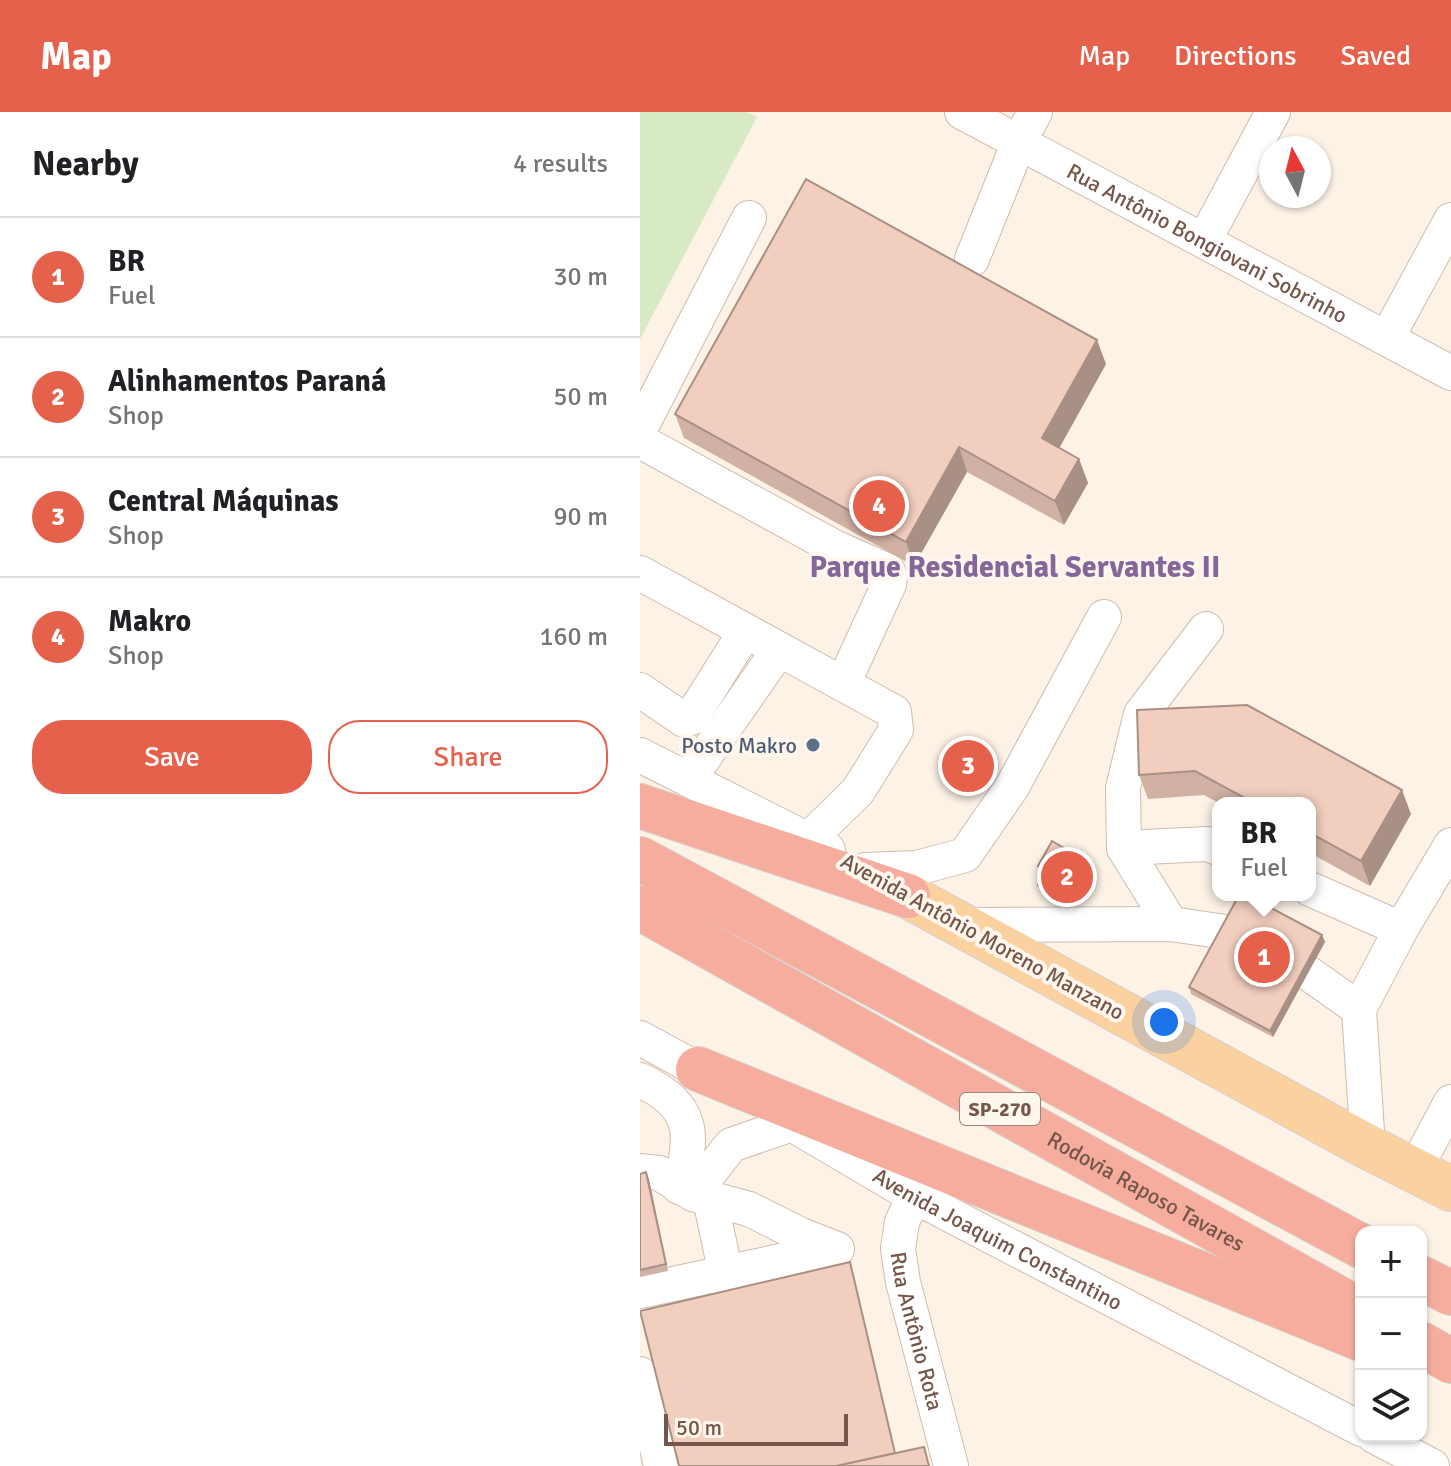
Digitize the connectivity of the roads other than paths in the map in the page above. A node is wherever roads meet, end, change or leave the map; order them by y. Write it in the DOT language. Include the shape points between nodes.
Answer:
graph roads {
  1 [pos="962,112"];
  2 [pos="1035,112"];
  3 [pos="1273,112"];
  4 [pos="1019,142"];
  5 [pos="749,218"];
  6 [pos="1451,220"];
  7 [pos="1204,241"];
  8 [pos="972,259"];
  9 [pos="1387,338"];
  10 [pos="1451,373"];
  11 [pos="640,429"];
  12 [pos="640,441"];
  13 [pos="640,573"];
  14 [pos="1104,617"];
  15 [pos="1206,629"];
  16 [pos="745,632"];
  17 [pos="778,651"];
  18 [pos="843,684"];
  19 [pos="640,690"];
  20 [pos="640,755"];
  21 [pos="689,779"];
  22 [pos="640,806"];
  23 [pos="808,840"];
  24 [pos="1451,845"];
  25 [pos="1212,846"];
  26 [pos="1124,848"];
  27 [pos="640,859"];
  28 [pos="865,870"];
  29 [pos="1316,892"];
  30 [pos="908,896"];
  31 [pos="640,908"];
  32 [pos="1171,924"];
  33 [pos="965,925"];
  34 [pos="1401,929"];
  35 [pos="1225,932"];
  36 [pos="1308,973"];
  37 [pos="1359,1009"];
  38 [pos="640,1038"];
  39 [pos="698,1069"];
  40 [pos="640,1080"];
  41 [pos="1451,1102"];
  42 [pos="792,1124"];
  43 [pos="1368,1147"];
  44 [pos="641,1162"];
  45 [pos="1433,1180"];
  46 [pos="694,1194"];
  47 [pos="914,1196"];
  48 [pos="1355,1243"];
  49 [pos="726,1273"];
  50 [pos="1427,1281"];
  51 [pos="640,1291"];
  52 [pos="1451,1293"];
  53 [pos="1355,1308"];
  54 [pos="736,1318"];
  55 [pos="1355,1337"];
  56 [pos="1427,1347"];
  57 [pos="1451,1361"];
  58 [pos="1427,1366"];
  59 [pos="640,1374"];
  60 [pos="1451,1376"];
  61 [pos="1355,1426"];
  62 [pos="1386,1442"];
  63 [pos="661,1466"];
  64 [pos="951,1466"];
  65 [pos="1432,1466"];
  1 -- 4 [label="street, Rua Antônio Bongiovani Sobrinho"];
  2 -- 4 [label="street"];
  3 -- 7 [label="street"];
  4 -- 7 [label="street, Rua Antônio Bongiovani Sobrinho"];
  4 -- 8 [label="street"];
  5 -- 11 [label="street"];
  6 -- 9 [label="street"];
  7 -- 9 [label="street, Rua Antônio Bongiovani Sobrinho"];
  9 -- 10 [label="street, Rua Antônio Bongiovani Sobrinho"];
  12 -- 18 [label="street" via="888,571 889,584"];
  13 -- 16 [label="street"];
  14 -- 28 [label="street" via="1012,787 965,855 917,868"];
  15 -- 26 [label="street" via="1141,714 1123,788"];
  16 -- 17 [label="street"];
  16 -- 19 [label="street" via="691,718 684,720"];
  17 -- 18 [label="street"];
  17 -- 21 [label="street"];
  18 -- 23 [label="street" via="894,712 896,730 858,791"];
  20 -- 21 [label="street, Avenida Antônio Moreno Manzano"];
  21 -- 23 [label="street, Avenida Antônio Moreno Manzano"];
  22 -- 30 [label="highway"];
  23 -- 28 [label="street, Avenida Antônio Moreno Manzano"];
  24 -- 34 [label="street"];
  25 -- 26 [label="street"];
  26 -- 32 [label="street"];
  27 -- 48 [label="highway, SP-270"];
  28 -- 30 [label="street, Avenida Antônio Moreno Manzano"];
  29 -- 34 [label="street"];
  30 -- 33 [label="main road, Avenida Antônio Moreno Manzano"];
  31 -- 53 [label="highway, Rodovia Raposo Tavares / SP-270"];
  32 -- 33 [label="street"];
  32 -- 35 [label="street"];
  33 -- 43 [label="main road, Avenida Antônio Moreno Manzano"];
  34 -- 37 [label="street"];
  36 -- 37 [label="street"];
  37 -- 43 [label="street"];
  38 -- 39 [label="street, Avenida Joaquim Constantino"];
  39 -- 42 [label="street, Avenida Joaquim Constantino"];
  39 -- 55 [label="highway"];
  40 -- 46 [label="street" via="662,1090 684,1115"];
  41 -- 45 [label="street"];
  42 -- 46 [label="street" via="731,1145"];
  42 -- 47 [label="street, Avenida Joaquim Constantino"];
  43 -- 45 [label="main road, Avenida Antônio Moreno Manzano"];
  44 -- 46 [label="street"];
  46 -- 49 [label="street"];
  46 -- 49 [label="street" via="749,1209 801,1235 840,1264 785,1274"];
  47 -- 61 [label="street, Avenida Joaquim Constantino"];
  47 -- 64 [label="street, Rua Antônio Rota" via="898,1249"];
  49 -- 51 [label="street" via="677,1300"];
  49 -- 54 [label="street"];
  50 -- 52 [label="highway"];
  56 -- 57 [label="highway"];
  58 -- 60 [label="highway"];
  59 -- 63 [label="street"];
  62 -- 65 [label="street"];
}
